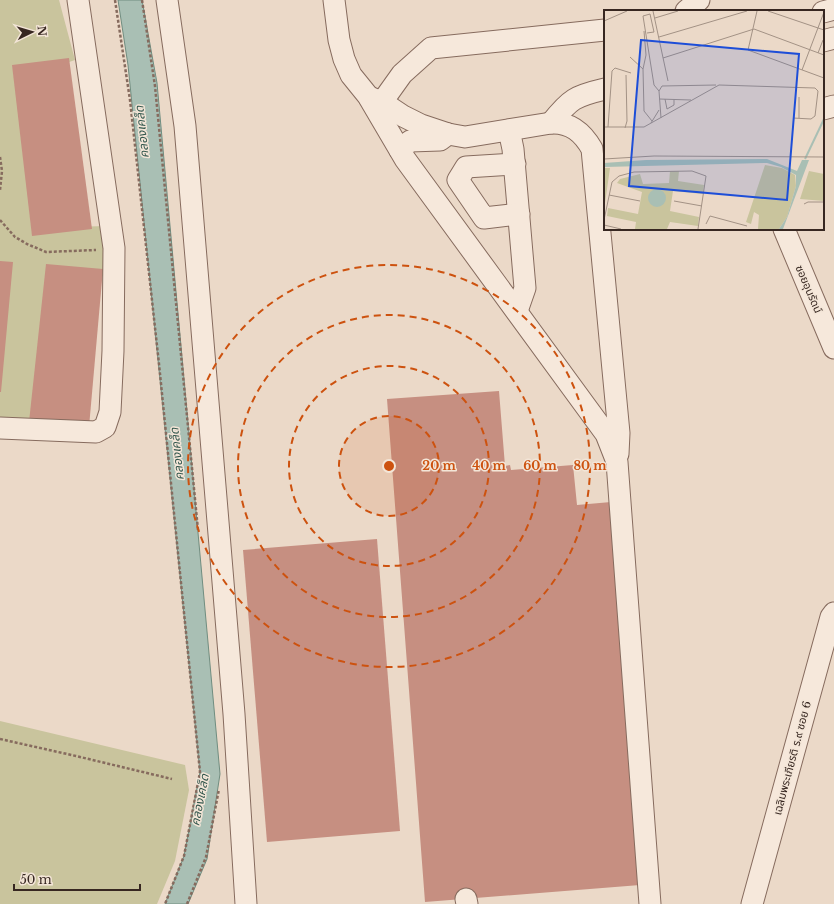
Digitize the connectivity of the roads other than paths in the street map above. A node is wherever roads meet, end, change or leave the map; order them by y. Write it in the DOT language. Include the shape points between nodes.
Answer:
graph roads {
  1 [pos="78,0"];
  2 [pos="167,0"];
  3 [pos="334,0"];
  4 [pos="699,0"];
  5 [pos="834,9"];
  6 [pos="687,10"];
  7 [pos="824,12"];
  8 [pos="604,30"];
  9 [pos="834,38"];
  10 [pos="824,41"];
  11 [pos="604,89"];
  12 [pos="375,99"];
  13 [pos="834,106"];
  14 [pos="824,109"];
  15 [pos="552,123"];
  16 [pos="509,130"];
  17 [pos="448,134"];
  18 [pos="400,150"];
  19 [pos="515,164"];
  20 [pos="519,214"];
  21 [pos="784,230"];
  22 [pos="517,311"];
  23 [pos="834,348"];
  24 [pos="0,428"];
  25 [pos="617,462"];
  26 [pos="834,613"];
  27 [pos="246,904"];
  28 [pos="650,904"];
  29 [pos="752,904"];
  1 -- 24 [label="street" via="114,248 110,412 105,427 96,432"];
  2 -- 27 [label="street" via="185,126 233,706"];
  3 -- 12 [label="street" via="344,59 351,74"];
  4 -- 6 [label="street"];
  5 -- 7 [label="street"];
  8 -- 12 [label="street" via="431,48"];
  9 -- 10 [label="street"];
  11 -- 15 [label="street" via="572,99"];
  12 -- 17 [label="street" via="421,125"];
  12 -- 18 [label="street"];
  13 -- 14 [label="street"];
  15 -- 16 [label="street"];
  15 -- 25 [label="street" via="561,122 579,131 592,149 619,433"];
  16 -- 17 [label="street" via="465,137"];
  16 -- 19 [label="street"];
  17 -- 18 [label="street" via="440,140 410,141"];
  18 -- 22 [label="street"];
  19 -- 20 [label="street"];
  19 -- 20 [label="street" via="466,167 458,180 484,218"];
  20 -- 22 [label="street" via="525,288"];
  21 -- 23 [label="street, ซอยอุนรัดน์"];
  22 -- 25 [label="street" via="606,434"];
  25 -- 28 [label="street"];
  26 -- 29 [label="street, เฉลิมพระเกียรติ ร.๙ ซอย 6" via="830,617"];
}
